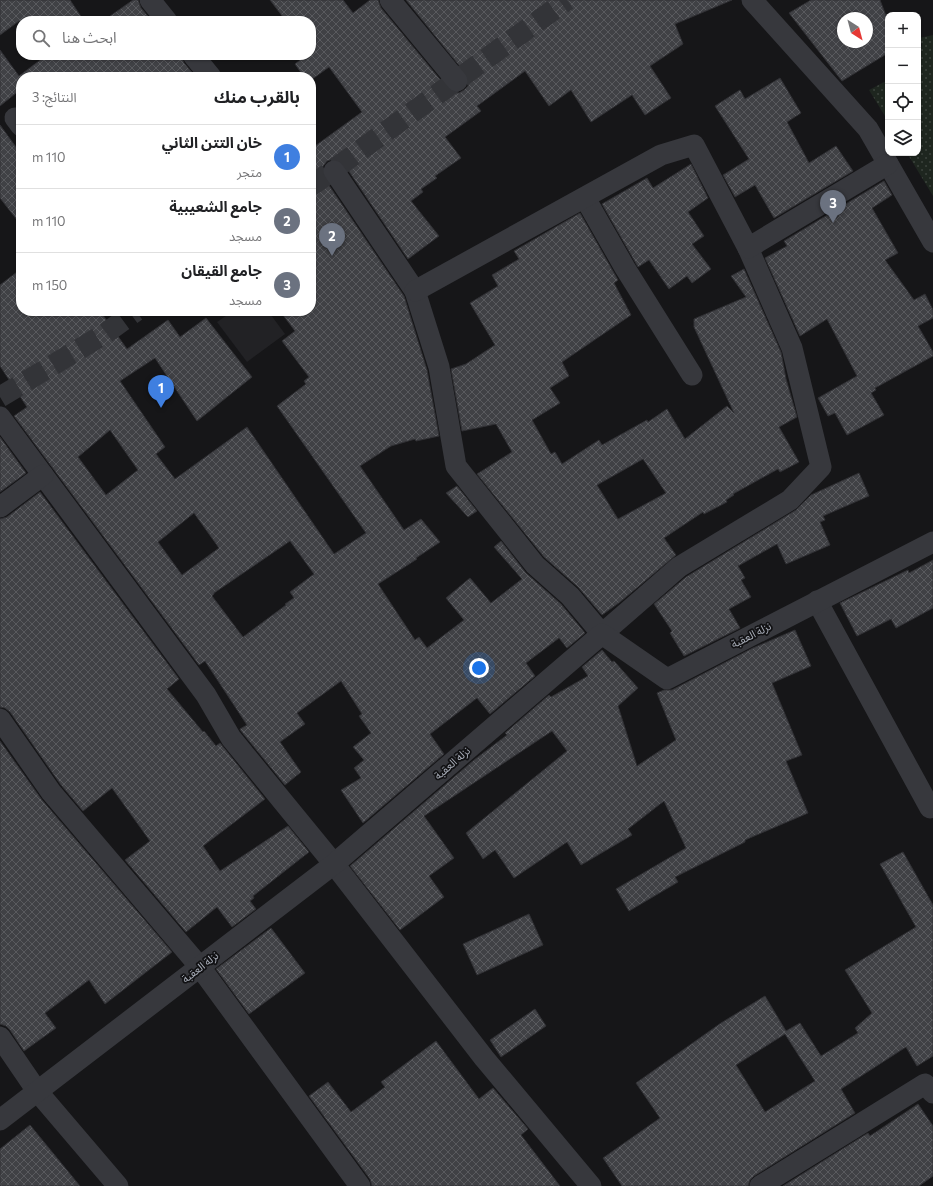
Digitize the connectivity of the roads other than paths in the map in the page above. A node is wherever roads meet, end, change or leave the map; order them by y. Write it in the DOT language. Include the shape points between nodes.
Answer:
graph roads {
  1 [pos="150,0"];
  2 [pos="390,0"];
  3 [pos="752,0"];
  4 [pos="162,16"];
  5 [pos="197,60"];
  6 [pos="207,72"];
  7 [pos="457,81"];
  8 [pos="888,164"];
  9 [pos="334,171"];
  10 [pos="585,198"];
  11 [pos="933,242"];
  12 [pos="748,248"];
  13 [pos="415,291"];
  14 [pos="692,375"];
  15 [pos="0,417"];
  16 [pos="43,475"];
  17 [pos="0,507"];
  18 [pos="933,542"];
  19 [pos="817,601"];
  20 [pos="602,634"];
  21 [pos="0,720"];
  22 [pos="933,806"];
  23 [pos="334,864"];
  24 [pos="200,968"];
  25 [pos="0,1037"];
  26 [pos="930,1086"];
  27 [pos="37,1091"];
  28 [pos="0,1120"];
  29 [pos="118,1186"];
  30 [pos="360,1186"];
  31 [pos="591,1186"];
  32 [pos="760,1186"];
  1 -- 4 [label="street"];
  2 -- 7 [label="street"];
  3 -- 8 [label="street" via="868,129"];
  5 -- 6 [label="street"];
  8 -- 11 [label="street"];
  8 -- 12 [label="street"];
  9 -- 13 [label="street"];
  10 -- 12 [label="street" via="661,155 694,145"];
  10 -- 13 [label="street"];
  10 -- 14 [label="street" via="624,268"];
  12 -- 20 [label="street" via="792,348 820,467 790,500 679,567"];
  13 -- 20 [label="street" via="439,367 456,466 535,565 570,596"];
  15 -- 16 [label="street"];
  16 -- 17 [label="street"];
  16 -- 23 [label="street" via="206,695 231,738"];
  18 -- 19 [label="street, نزلة العقبة"];
  19 -- 20 [label="street, نزلة العقبة" via="666,679"];
  19 -- 22 [label="street" via="930,808"];
  20 -- 23 [label="street, نزلة العقبة"];
  21 -- 24 [label="street" via="51,792"];
  23 -- 24 [label="street, نزلة العقبة"];
  23 -- 31 [label="street" via="484,1058"];
  24 -- 27 [label="street, نزلة العقبة"];
  24 -- 30 [label="street"];
  25 -- 27 [label="street"];
  26 -- 32 [label="street"];
  27 -- 28 [label="street, نزلة العقبة"];
  27 -- 29 [label="street"];
}
